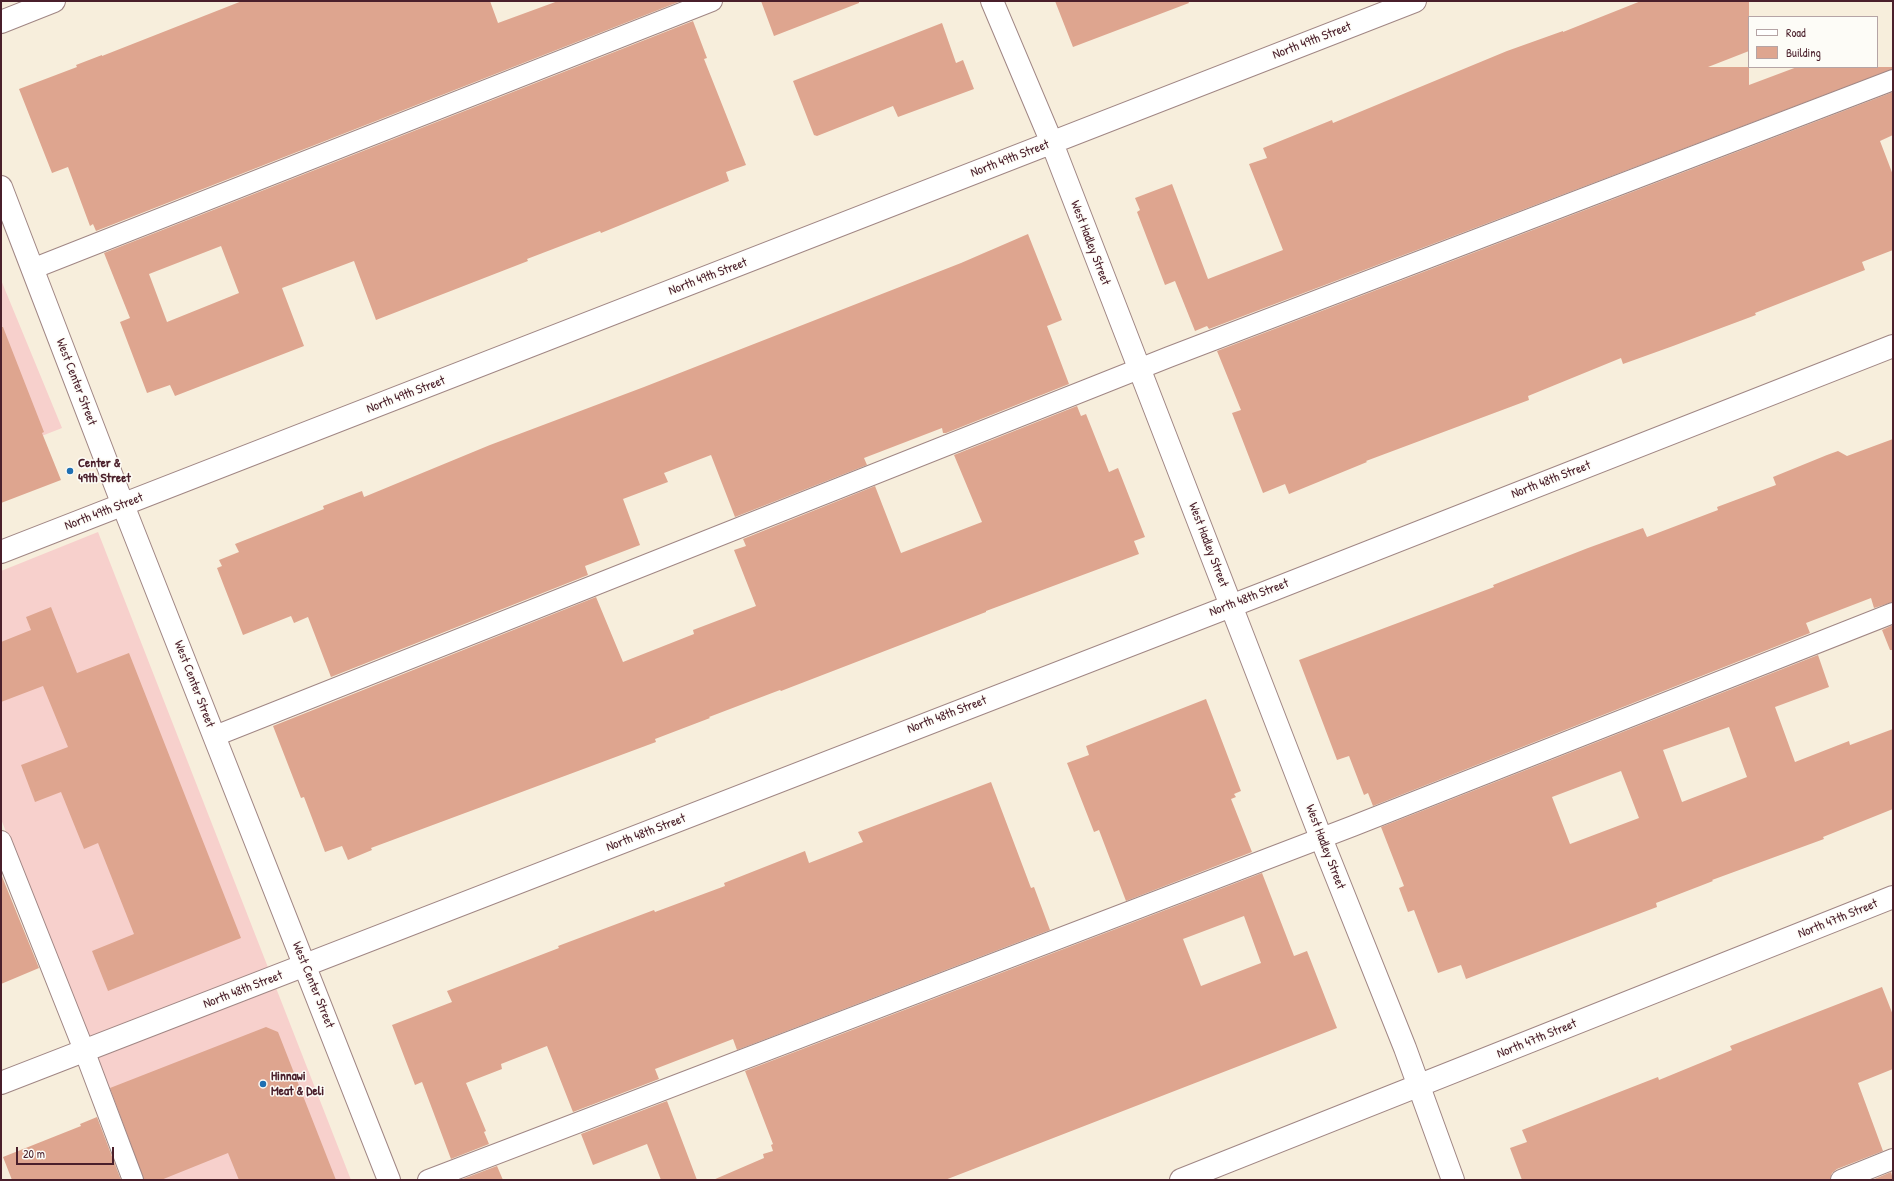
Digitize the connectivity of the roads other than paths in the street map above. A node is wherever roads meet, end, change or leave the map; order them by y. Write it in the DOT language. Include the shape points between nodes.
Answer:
graph roads {
  1 [pos="54,1"];
  2 [pos="712,1"];
  3 [pos="992,1"];
  4 [pos="1415,1"];
  5 [pos="1,22"];
  6 [pos="1893,80"];
  7 [pos="1052,143"];
  8 [pos="1,187"];
  9 [pos="32,269"];
  10 [pos="1893,346"];
  11 [pos="1139,370"];
  12 [pos="123,504"];
  13 [pos="1,552"];
  14 [pos="1231,606"];
  15 [pos="1893,613"];
  16 [pos="214,736"];
  17 [pos="1321,838"];
  18 [pos="1,841"];
  19 [pos="1893,897"];
  20 [pos="305,966"];
  21 [pos="84,1050"];
  22 [pos="1,1083"];
  23 [pos="1419,1087"];
  24 [pos="1893,1159"];
  25 [pos="133,1180"];
  26 [pos="389,1180"];
  27 [pos="428,1180"];
  28 [pos="1181,1180"];
  29 [pos="1453,1180"];
  30 [pos="1841,1180"];
  1 -- 5 [label="street"];
  2 -- 9 [label="lane"];
  3 -- 7 [label="street, West Hadley Street"];
  4 -- 7 [label="street, North 49th Street"];
  6 -- 11 [label="lane"];
  7 -- 11 [label="street, West Hadley Street"];
  7 -- 12 [label="street, North 49th Street"];
  8 -- 9 [label="street, West Center Street"];
  9 -- 12 [label="street, West Center Street"];
  10 -- 14 [label="street, North 48th Street"];
  11 -- 14 [label="street, West Hadley Street"];
  11 -- 16 [label="lane"];
  12 -- 13 [label="street, North 49th Street"];
  12 -- 16 [label="street, West Center Street"];
  14 -- 17 [label="street, West Hadley Street"];
  14 -- 20 [label="street, North 48th Street"];
  15 -- 17 [label="lane"];
  16 -- 20 [label="street, West Center Street"];
  17 -- 23 [label="street, West Hadley Street"];
  17 -- 27 [label="lane"];
  18 -- 21 [label="lane"];
  19 -- 23 [label="street, North 47th Street"];
  20 -- 21 [label="street, North 48th Street"];
  20 -- 26 [label="street, West Center Street"];
  21 -- 22 [label="street, North 48th Street"];
  21 -- 25 [label="lane"];
  23 -- 28 [label="street, North 47th Street"];
  23 -- 29 [label="street, West Hadley Street"];
  24 -- 30 [label="lane"];
}
